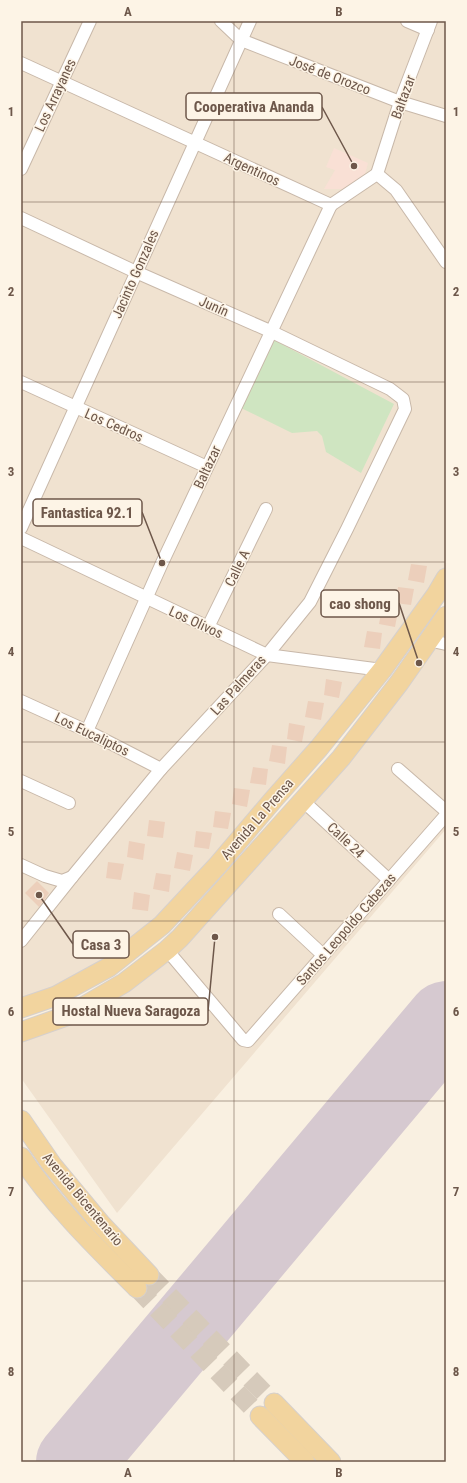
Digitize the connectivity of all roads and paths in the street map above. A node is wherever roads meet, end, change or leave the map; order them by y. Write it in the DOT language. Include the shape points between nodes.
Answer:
graph roads {
  1 [pos="90,21"];
  2 [pos="221,21"];
  3 [pos="250,21"];
  4 [pos="407,21"];
  5 [pos="430,26"];
  6 [pos="240,40"];
  7 [pos="21,63"];
  8 [pos="61,82"];
  9 [pos="400,102"];
  10 [pos="446,116"];
  11 [pos="194,143"];
  12 [pos="21,169"];
  13 [pos="377,174"];
  14 [pos="331,205"];
  15 [pos="21,218"];
  16 [pos="446,262"];
  17 [pos="136,272"];
  18 [pos="270,331"];
  19 [pos="21,382"];
  20 [pos="404,399"];
  21 [pos="75,408"];
  22 [pos="207,467"];
  23 [pos="266,509"];
  24 [pos="21,528"];
  25 [pos="21,538"];
  26 [pos="446,578"];
  27 [pos="146,598"];
  28 [pos="446,616"];
  29 [pos="208,627"];
  30 [pos="437,642"];
  31 [pos="267,655"];
  32 [pos="382,670"];
  33 [pos="21,701"];
  34 [pos="87,731"];
  35 [pos="162,769"];
  36 [pos="398,769"];
  37 [pos="21,781"];
  38 [pos="302,800"];
  39 [pos="69,803"];
  40 [pos="446,811"];
  41 [pos="446,815"];
  42 [pos="21,865"];
  43 [pos="72,877"];
  44 [pos="389,880"];
  45 [pos="279,914"];
  46 [pos="21,941"];
  47 [pos="167,950"];
  48 [pos="323,955"];
  49 [pos="21,1008"];
  50 [pos="21,1032"];
  51 [pos="21,1120"];
  52 [pos="21,1157"];
  53 [pos="274,1403"];
  54 [pos="260,1416"];
  55 [pos="305,1462"];
  56 [pos="331,1462"];
  1 -- 8 [label="street, Los Arrayanes"];
  2 -- 6 [label="street, José de Orozco"];
  3 -- 6 [label="street, Jacinto Gonzales"];
  4 -- 5 [label="street"];
  5 -- 9 [label="street, Baltazar"];
  6 -- 9 [label="street, José de Orozco"];
  6 -- 11 [label="street, Jacinto Gonzales"];
  7 -- 8 [label="street, Argentinos"];
  8 -- 11 [label="street, Argentinos"];
  8 -- 12 [label="street, Los Arrayanes"];
  9 -- 10 [label="street, José de Orozco"];
  9 -- 13 [label="street, Baltazar"];
  11 -- 14 [label="street, Argentinos"];
  11 -- 17 [label="street, Jacinto Gonzales"];
  13 -- 14 [label="street"];
  13 -- 16 [label="street" via="396,190"];
  14 -- 18 [label="street, Baltazar"];
  15 -- 17 [label="street, Junín"];
  17 -- 18 [label="street, Junín"];
  17 -- 21 [label="street, Jacinto Gonzales"];
  18 -- 20 [label="street, Junín" via="390,389"];
  18 -- 22 [label="street, Baltazar"];
  19 -- 21 [label="street, Los Cedros"];
  20 -- 31 [label="street, Las Palmeras" via="405,410 310,602"];
  21 -- 22 [label="street, Los Cedros"];
  21 -- 24 [label="street, Jacinto Gonzales"];
  22 -- 27 [label="street, Baltazar"];
  23 -- 29 [label="street, Calle A"];
  25 -- 27 [label="street, Los Olivos"];
  26 -- 32 [label="main road, Avenida La Prensa"];
  27 -- 29 [label="street, Los Olivos"];
  27 -- 34 [label="street, Baltazar"];
  28 -- 30 [label="main road, Avenida La Prensa"];
  29 -- 31 [label="street, Los Olivos"];
  30 -- 38 [label="main road, Avenida La Prensa" via="399,683 341,758"];
  31 -- 32 [label="street, Los Olivos"];
  31 -- 35 [label="street, Las Palmeras"];
  32 -- 49 [label="main road, Avenida La Prensa" via="319,748 162,925 109,966 56,996"];
  33 -- 34 [label="street, Los Eucaliptos"];
  34 -- 35 [label="street, Los Eucaliptos"];
  35 -- 43 [label="street, Las Palmeras"];
  36 -- 40 [label="street"];
  37 -- 39 [label="street"];
  38 -- 44 [label="street, Calle 24"];
  38 -- 47 [label="main road, Avenida La Prensa"];
  41 -- 44 [label="street, Santos Leopoldo Cabezas"];
  42 -- 43 [label="street" via="62,881"];
  43 -- 46 [label="street, Las Palmeras"];
  44 -- 48 [label="street, Santos Leopoldo Cabezas"];
  45 -- 48 [label="street"];
  47 -- 48 [label="street, Santos Leopoldo Cabezas" via="245,1041 248,1041"];
  47 -- 50 [label="main road, Avenida La Prensa" via="124,983 69,1015"];
  51 -- 52 [label="main road, Avenida Bicentenario" via="52,1165 101,1224 143,1281 88,1240"];
  53 -- 56 [label="main road"];
  54 -- 55 [label="main road"];
}
